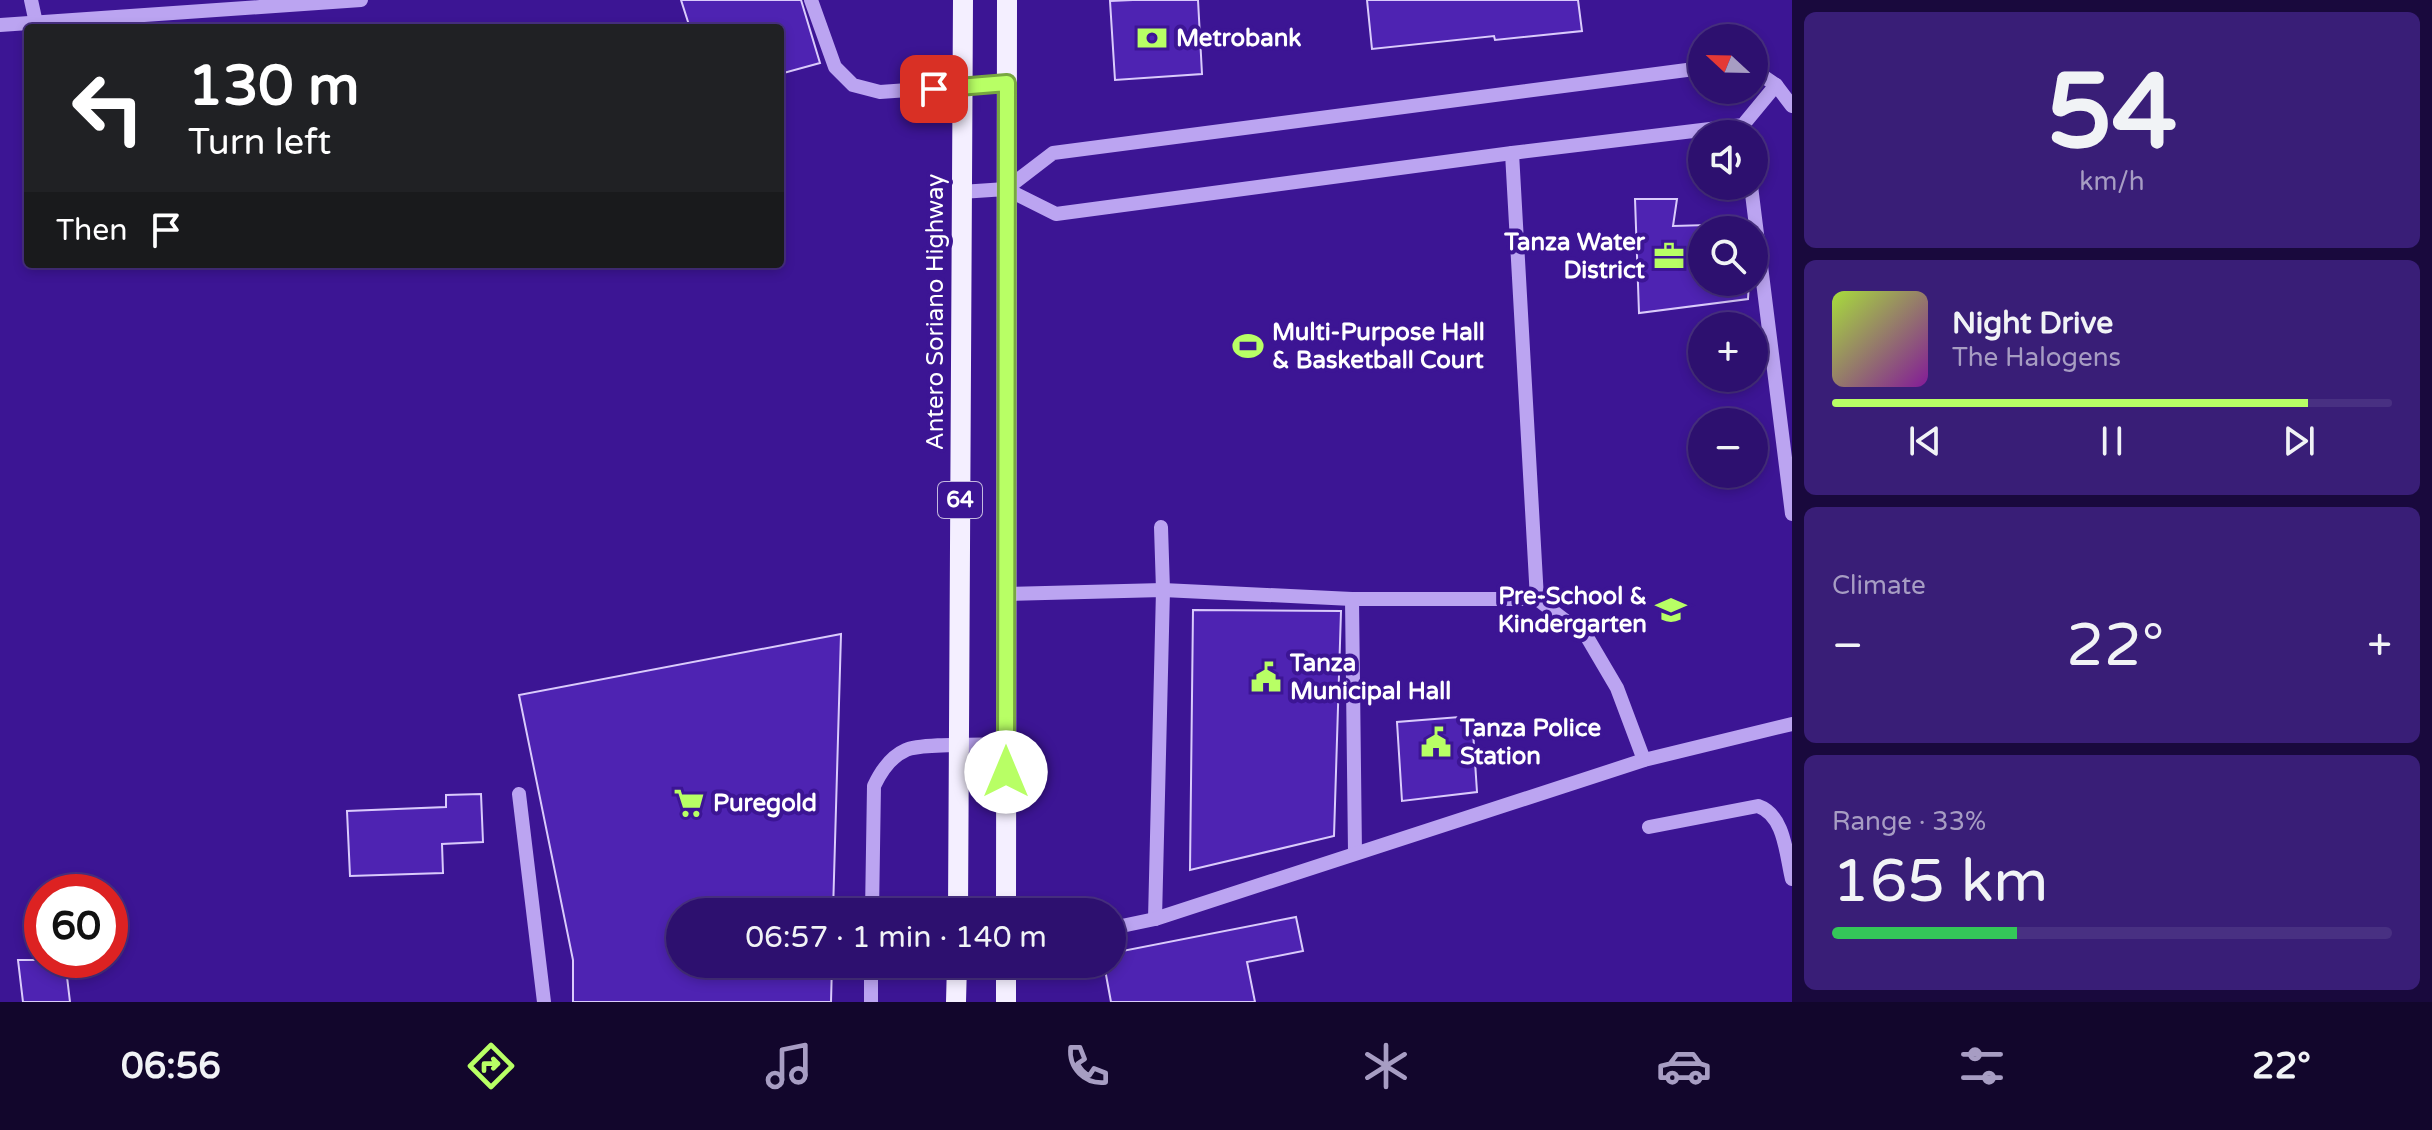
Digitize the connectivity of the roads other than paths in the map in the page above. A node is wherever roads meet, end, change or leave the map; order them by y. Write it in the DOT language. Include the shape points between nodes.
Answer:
graph roads {
  1 [pos="31,0"];
  2 [pos="131,0"];
  3 [pos="361,0"];
  4 [pos="811,0"];
  5 [pos="963,0"];
  6 [pos="1007,0"];
  7 [pos="296,2"];
  8 [pos="248,4"];
  9 [pos="186,6"];
  10 [pos="134,15"];
  11 [pos="36,23"];
  12 [pos="0,25"];
  13 [pos="1688,70"];
  14 [pos="1768,80"];
  15 [pos="1007,83"];
  16 [pos="1776,85"];
  17 [pos="1792,85"];
  18 [pos="962,87"];
  19 [pos="1792,106"];
  20 [pos="1751,120"];
  21 [pos="1688,135"];
  22 [pos="1512,153"];
  23 [pos="1006,189"];
  24 [pos="961,192"];
  25 [pos="1753,200"];
  26 [pos="1792,514"];
  27 [pos="1161,527"];
  28 [pos="1163,590"];
  29 [pos="1006,594"];
  30 [pos="1352,599"];
  31 [pos="1537,599"];
  32 [pos="1792,724"];
  33 [pos="1006,744"];
  34 [pos="960,746"];
  35 [pos="1644,760"];
  36 [pos="519,794"];
  37 [pos="1649,827"];
  38 [pos="1355,853"];
  39 [pos="1792,879"];
  40 [pos="872,898"];
  41 [pos="958,898"];
  42 [pos="1006,898"];
  43 [pos="1155,919"];
  44 [pos="1126,925"];
  45 [pos="871,978"];
  46 [pos="957,978"];
  47 [pos="1006,978"];
  48 [pos="544,1002"];
  49 [pos="871,1002"];
  50 [pos="956,1002"];
  51 [pos="1006,1002"];
  1 -- 11 [label="street"];
  2 -- 10 [label="street"];
  3 -- 7 [label="street"];
  4 -- 18 [label="street" via="835,67 853,85 880,92"];
  5 -- 18 [label="main road, Antero Soriano Highway / 64"];
  6 -- 15 [label="main road, 64"];
  7 -- 8 [label="street"];
  8 -- 9 [label="street"];
  9 -- 10 [label="street"];
  10 -- 11 [label="street"];
  11 -- 12 [label="street"];
  13 -- 23 [label="street" via="1053,153"];
  14 -- 16 [label="street"];
  15 -- 18 [label="street"];
  15 -- 23 [label="main road, 64"];
  16 -- 17 [label="street"];
  16 -- 19 [label="street"];
  16 -- 20 [label="street"];
  18 -- 24 [label="main road, Antero Soriano Highway / 64"];
  21 -- 22 [label="street"];
  22 -- 23 [label="street" via="1056,214"];
  22 -- 31 [label="street"];
  23 -- 24 [label="street"];
  23 -- 29 [label="main road, 64"];
  24 -- 34 [label="main road, Antero Soriano Highway / 64"];
  25 -- 26 [label="street"];
  27 -- 28 [label="street"];
  28 -- 29 [label="street"];
  28 -- 30 [label="street"];
  28 -- 43 [label="street"];
  29 -- 33 [label="main road, 64"];
  30 -- 31 [label="street"];
  30 -- 38 [label="street"];
  31 -- 35 [label="street" via="1587,637 1617,688"];
  32 -- 35 [label="street"];
  33 -- 34 [label="street"];
  33 -- 42 [label="main road, 64"];
  34 -- 40 [label="street" via="909,748 882,770 874,786"];
  34 -- 41 [label="main road, Antero Soriano Highway / 64"];
  35 -- 38 [label="street"];
  36 -- 48 [label="street"];
  37 -- 39 [label="street" via="1758,806 1768,809 1777,820"];
  38 -- 43 [label="street"];
  43 -- 44 [label="street"];
  45 -- 49 [label="street"];
  46 -- 50 [label="main road"];
  47 -- 51 [label="main road"];
}
